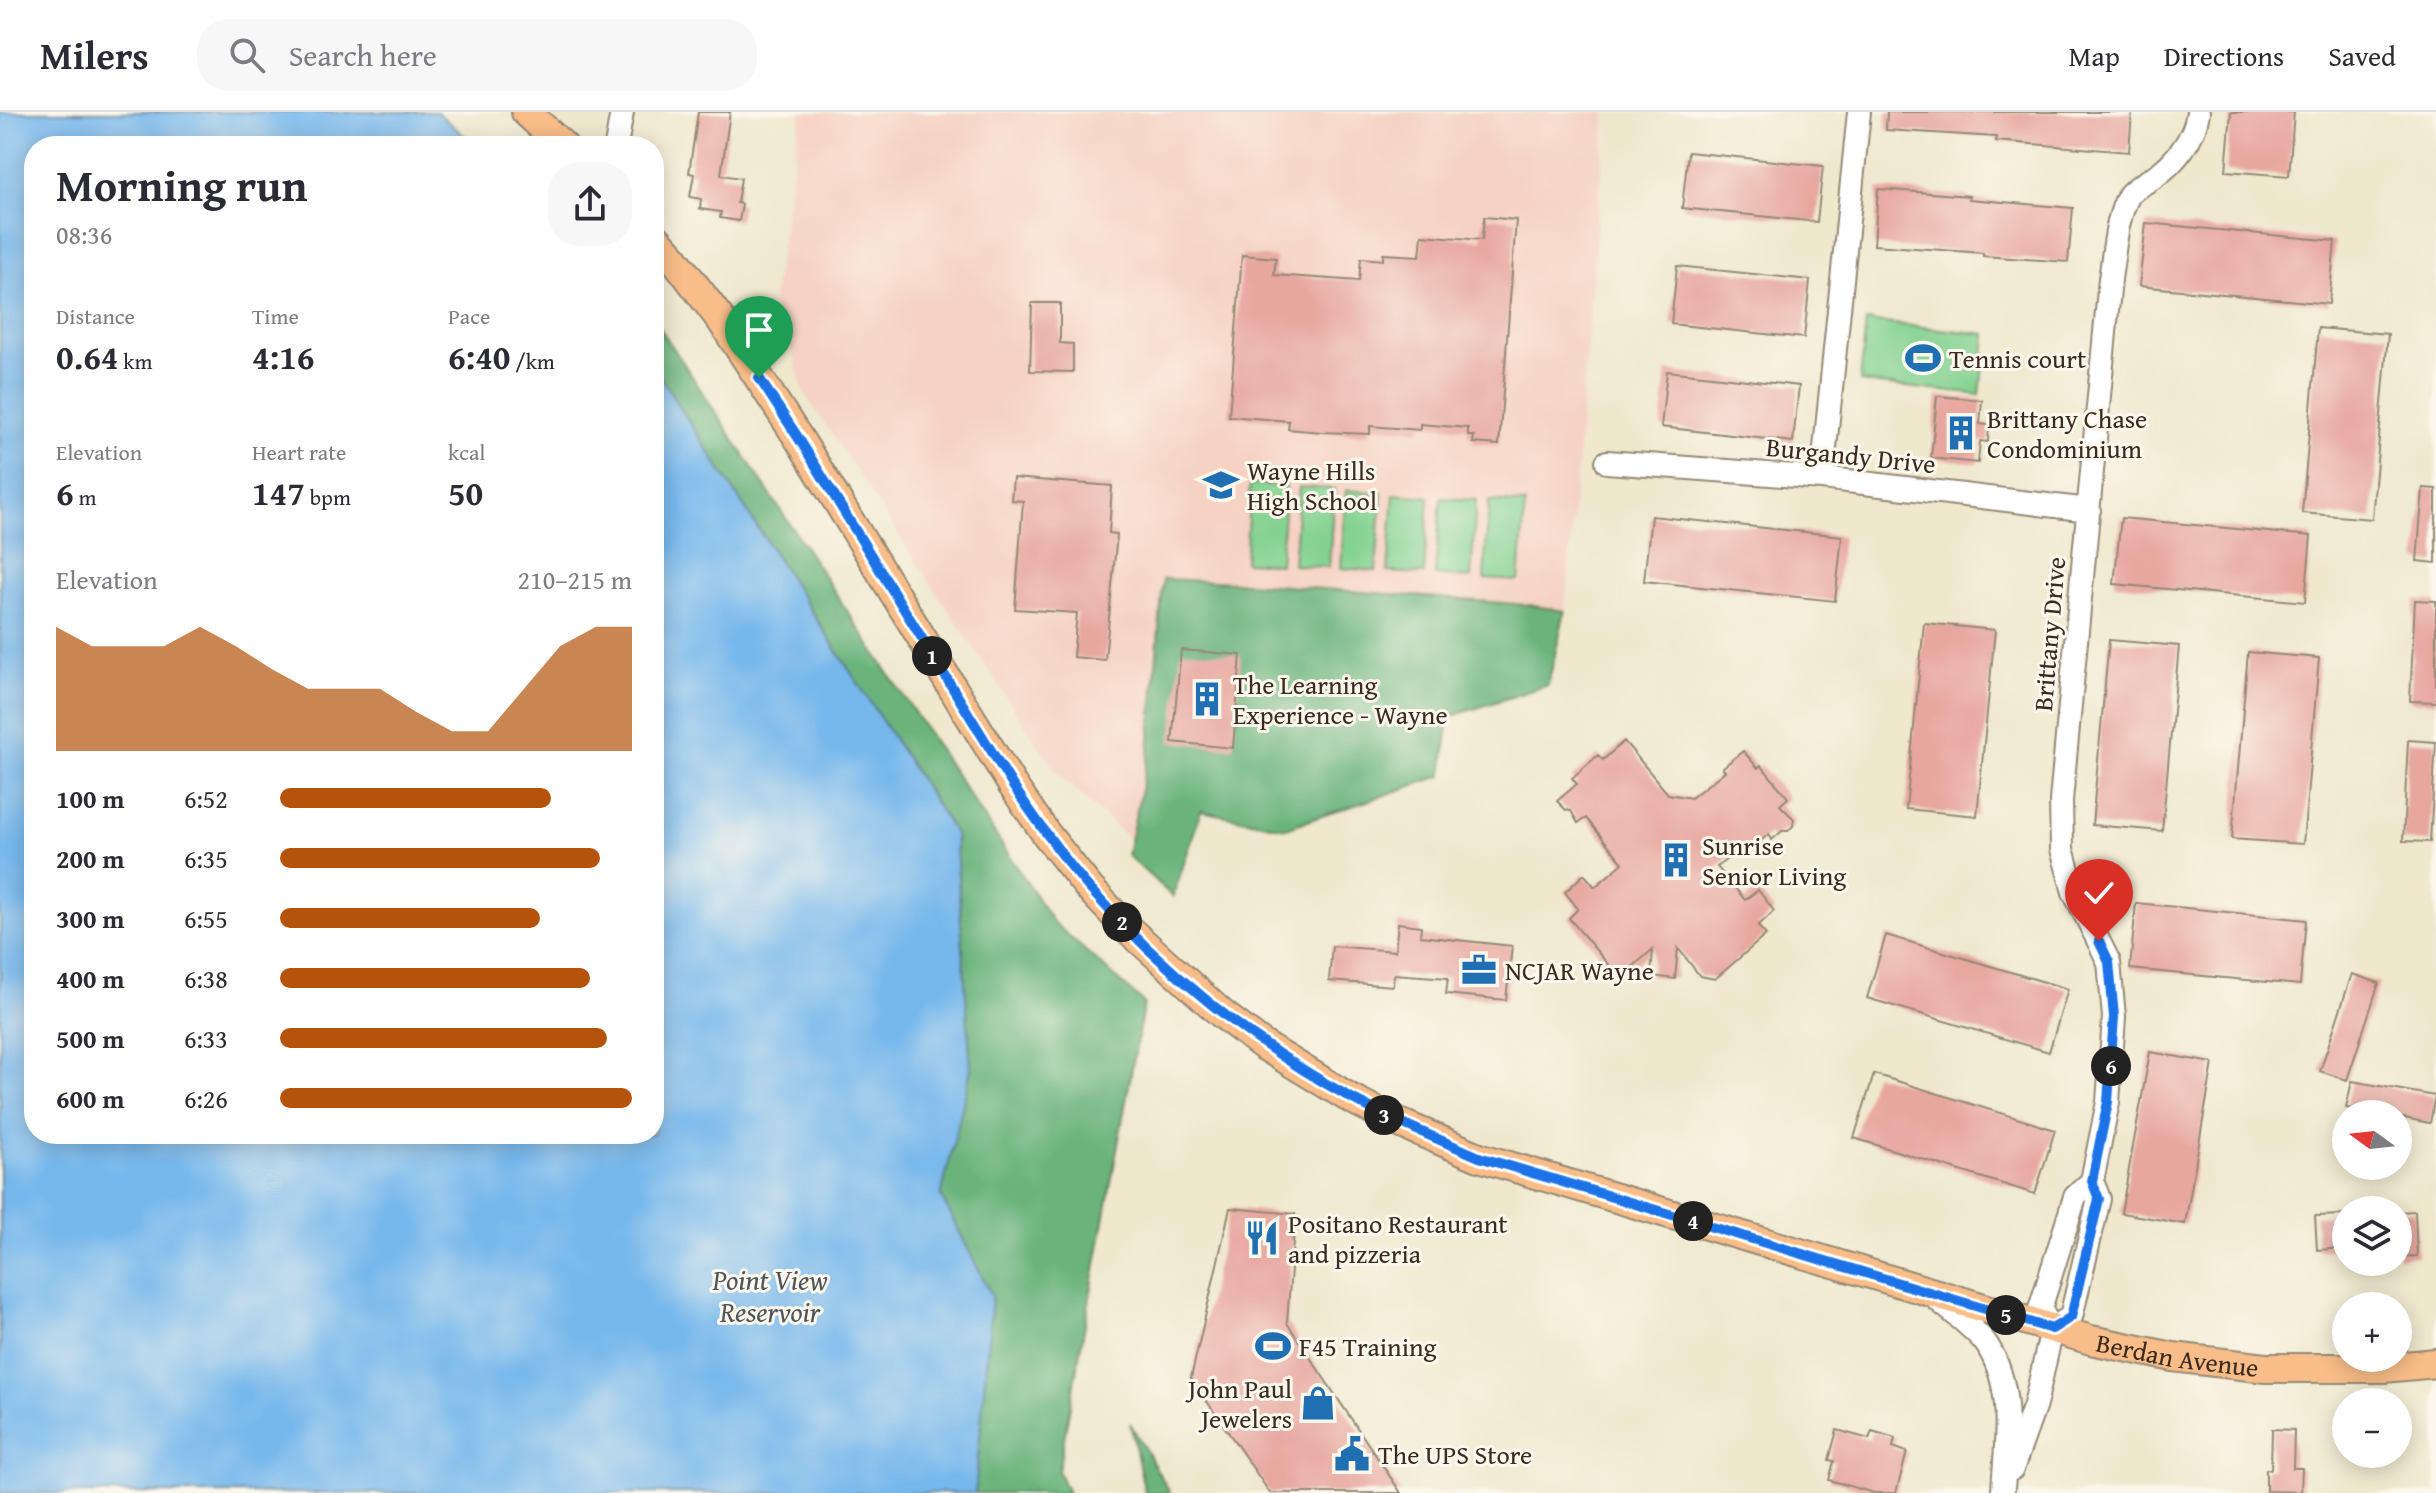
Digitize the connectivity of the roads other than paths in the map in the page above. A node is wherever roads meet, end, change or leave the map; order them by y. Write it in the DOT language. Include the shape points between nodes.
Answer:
graph roads {
  1 [pos="526,112"];
  2 [pos="622,112"];
  3 [pos="1859,112"];
  4 [pos="2198,112"];
  5 [pos="552,136"];
  6 [pos="618,136"];
  7 [pos="664,247"];
  8 [pos="1607,462"];
  9 [pos="1822,478"];
  10 [pos="2089,510"];
  11 [pos="1928,1291"];
  12 [pos="2052,1329"];
  13 [pos="2436,1363"];
  14 [pos="2002,1491"];
  1 -- 5 [label="main road"];
  2 -- 6 [label="street"];
  3 -- 9 [label="street"];
  4 -- 10 [label="street, Brittany Drive" via="2186,144 2167,168 2130,193 2117,231"];
  7 -- 11 [label="main road, Berdan Avenue" via="721,320 1047,835 1128,929 1222,1014 1348,1097 1479,1157"];
  8 -- 9 [label="street, Burgandy Drive"];
  9 -- 10 [label="street, Burgandy Drive"];
  10 -- 12 [label="street, Brittany Drive" via="2061,801 2062,849 2074,892 2109,962 2114,1017 2108,1102 2092,1181 2099,1199 2071,1317"];
  11 -- 12 [label="main road, Berdan Avenue"];
  11 -- 14 [label="street" via="1986,1344 2005,1384"];
  12 -- 13 [label="main road, Berdan Avenue" via="2173,1357 2266,1368"];
  12 -- 14 [label="street" via="2035,1405"];
}
